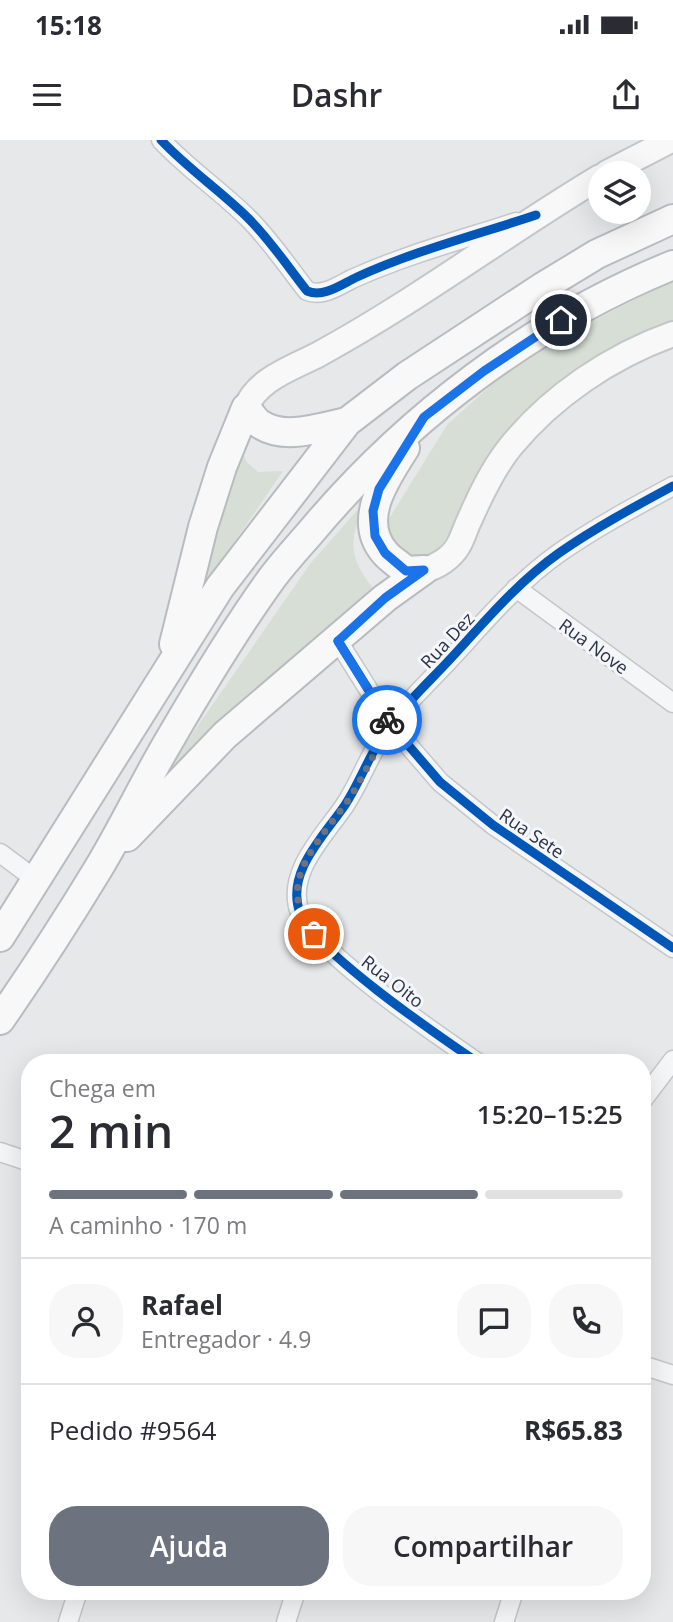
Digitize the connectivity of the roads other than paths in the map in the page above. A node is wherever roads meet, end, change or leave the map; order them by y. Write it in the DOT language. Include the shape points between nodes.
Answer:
graph roads {
  1 [pos="161,140"];
  2 [pos="671,140"];
  3 [pos="630,161"];
  4 [pos="588,184"];
  5 [pos="536,215"];
  6 [pos="673,219"];
  7 [pos="673,265"];
  8 [pos="673,334"];
  9 [pos="246,408"];
  10 [pos="424,417"];
  11 [pos="347,422"];
  12 [pos="673,486"];
  13 [pos="424,570"];
  14 [pos="516,588"];
  15 [pos="338,641"];
  16 [pos="168,667"];
  17 [pos="673,703"];
  18 [pos="390,724"];
  19 [pos="0,853"];
  20 [pos="99,867"];
  21 [pos="35,879"];
  22 [pos="300,913"];
  23 [pos="0,937"];
  24 [pos="673,948"];
  25 [pos="0,1020"];
  26 [pos="465,1054"];
  27 [pos="673,1060"];
  28 [pos="651,1089"];
  29 [pos="0,1153"];
  30 [pos="21,1159"];
  31 [pos="651,1368"];
  32 [pos="673,1375"];
  33 [pos="75,1600"];
  34 [pos="293,1600"];
  35 [pos="511,1600"];
  36 [pos="68,1622"];
  37 [pos="286,1622"];
  38 [pos="504,1622"];
  1 -- 5 [label="street" via="250,220 313,293 393,261"];
  2 -- 3 [label="main road"];
  4 -- 5 [label="main road"];
  5 -- 9 [label="main road" via="368,327 278,374"];
  6 -- 11 [label="highway" via="597,254 541,288 407,376"];
  7 -- 10 [label="highway" via="544,330"];
  8 -- 13 [label="main road" via="582,380 544,411 497,466 458,547"];
  9 -- 11 [label="highway" via="258,424 274,431 297,432"];
  9 -- 16 [label="highway" via="203,527"];
  10 -- 13 [label="highway" via="379,489 373,511 375,536 385,553 406,571"];
  10 -- 20 [label="highway" via="366,470 273,576 169,739"];
  11 -- 16 [label="highway" via="220,587"];
  12 -- 14 [label="street, Rua Dez" via="559,553"];
  13 -- 15 [label="highway"];
  14 -- 17 [label="street, Rua Nove"];
  14 -- 18 [label="street, Rua Dez"];
  15 -- 18 [label="street, Rua Sete"];
  15 -- 20 [label="highway" via="225,735"];
  16 -- 21 [label="highway"];
  18 -- 22 [label="street, Rua Dez" via="352,794 306,860 298,886"];
  18 -- 24 [label="street, Rua Sete" via="464,803"];
  19 -- 21 [label="street"];
  20 -- 25 [label="highway"];
  21 -- 23 [label="highway"];
  22 -- 26 [label="street, Rua Oito" via="340,958"];
  27 -- 28 [label="street"];
  29 -- 30 [label="street"];
  31 -- 32 [label="street"];
  33 -- 36 [label="street"];
  34 -- 37 [label="street"];
  35 -- 38 [label="street"];
}
